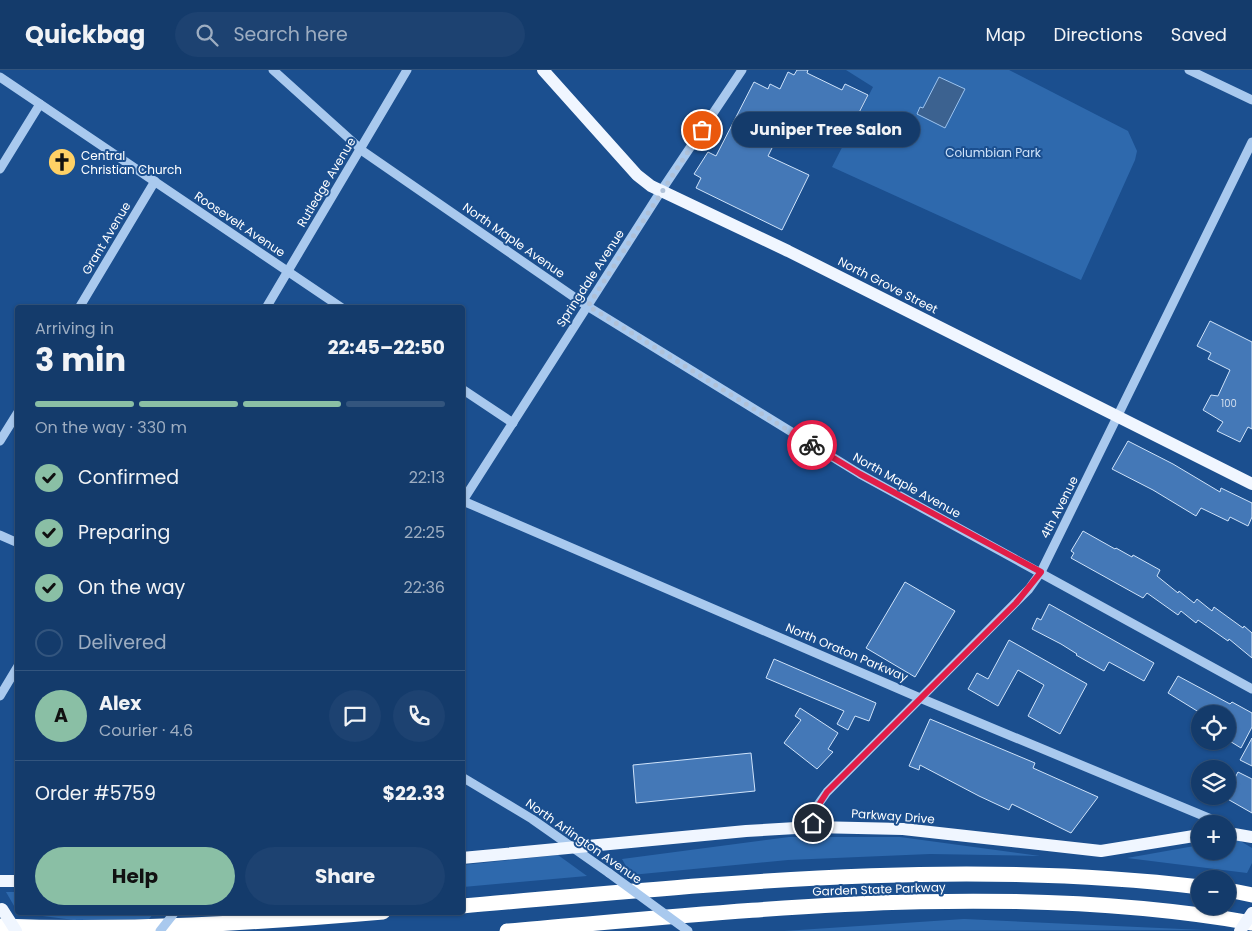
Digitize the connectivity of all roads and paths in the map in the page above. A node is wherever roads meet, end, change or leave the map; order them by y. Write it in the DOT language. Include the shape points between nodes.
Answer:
graph roads {
  1 [pos="274,70"];
  2 [pos="407,70"];
  3 [pos="543,70"];
  4 [pos="742,70"];
  5 [pos="1189,70"];
  6 [pos="0,77"];
  7 [pos="1252,100"];
  8 [pos="40,104"];
  9 [pos="1252,142"];
  10 [pos="360,149"];
  11 [pos="0,169"];
  12 [pos="155,181"];
  13 [pos="661,191"];
  14 [pos="288,271"];
  15 [pos="82,305"];
  16 [pos="268,305"];
  17 [pos="338,305"];
  18 [pos="588,306"];
  19 [pos="465,391"];
  20 [pos="1119,416"];
  21 [pos="15,417"];
  22 [pos="513,423"];
  23 [pos="0,441"];
  24 [pos="1252,484"];
  25 [pos="465,498"];
  26 [pos="465,502"];
  27 [pos="0,535"];
  28 [pos="15,542"];
  29 [pos="1041,572"];
  30 [pos="15,671"];
  31 [pos="1252,689"];
  32 [pos="0,696"];
  33 [pos="920,698"];
  34 [pos="465,779"];
  35 [pos="1201,815"];
  36 [pos="813,828"];
  37 [pos="1236,830"];
  38 [pos="1236,834"];
  39 [pos="1191,836"];
  40 [pos="1252,837"];
  41 [pos="574,848"];
  42 [pos="465,858"];
  43 [pos="0,881"];
  44 [pos="15,881"];
  45 [pos="1191,886"];
  46 [pos="1236,892"];
  47 [pos="1252,895"];
  48 [pos="465,906"];
  49 [pos="1,907"];
  50 [pos="1252,913"];
  51 [pos="172,915"];
  52 [pos="345,915"];
  53 [pos="1252,923"];
  54 [pos="0,926"];
  55 [pos="16,931"];
  56 [pos="160,931"];
  57 [pos="507,931"];
  58 [pos="688,931"];
  59 [pos="1240,931"];
  1 -- 10 [label="street, North Maple Avenue"];
  2 -- 10 [label="street, Rutledge Avenue"];
  3 -- 13 [label="main road, North Grove Street" via="637,174"];
  4 -- 13 [label="street, Springdale Avenue"];
  5 -- 7 [label="street"];
  6 -- 8 [label="street, Roosevelt Avenue"];
  8 -- 11 [label="street"];
  8 -- 12 [label="street, Roosevelt Avenue"];
  9 -- 20 [label="street, 4th Avenue"];
  10 -- 14 [label="street, Rutledge Avenue"];
  10 -- 18 [label="street, North Maple Avenue"];
  12 -- 14 [label="street, Roosevelt Avenue"];
  12 -- 15 [label="street, Grant Avenue"];
  13 -- 18 [label="street, Springdale Avenue"];
  13 -- 20 [label="main road, North Grove Street"];
  14 -- 16 [label="street, Rutledge Avenue"];
  14 -- 17 [label="street, Roosevelt Avenue"];
  18 -- 22 [label="street, Springdale Avenue"];
  18 -- 29 [label="street, North Maple Avenue" via="860,474"];
  19 -- 22 [label="street"];
  20 -- 24 [label="main road, North Grove Street"];
  20 -- 29 [label="street, 4th Avenue"];
  21 -- 23 [label="street"];
  22 -- 25 [label="street, Springdale Avenue"];
  26 -- 33 [label="street, North Oraton Parkway"];
  27 -- 28 [label="street"];
  29 -- 31 [label="street, North Maple Avenue"];
  29 -- 33 [label="street, 4th Avenue" via="1029,589"];
  30 -- 32 [label="street"];
  33 -- 35 [label="street, North Oraton Parkway"];
  33 -- 36 [label="street, 4th Avenue" via="827,792 818,806"];
  34 -- 41 [label="street, North Arlington Avenue"];
  36 -- 39 [label="main road, Parkway Drive" via="903,829 1101,851"];
  36 -- 41 [label="main road, Parkway Drive"];
  37 -- 40 [label="street"];
  38 -- 40 [label="main road"];
  41 -- 42 [label="main road, Parkway Drive"];
  41 -- 58 [label="street, North Arlington Avenue, bridge"];
  43 -- 44 [label="main road"];
  45 -- 48 [label="highway, Garden State Parkway" via="1060,875 887,874"];
  46 -- 47 [label="highway"];
  49 -- 55 [label="main road, bridge"];
  50 -- 59 [label="main road, bridge"];
  51 -- 56 [label="street, bridge"];
  52 -- 54 [label="highway" via="170,929 62,930"];
  53 -- 57 [label="highway, Garden State Parkway" via="1140,909 940,902 743,911"];
}
